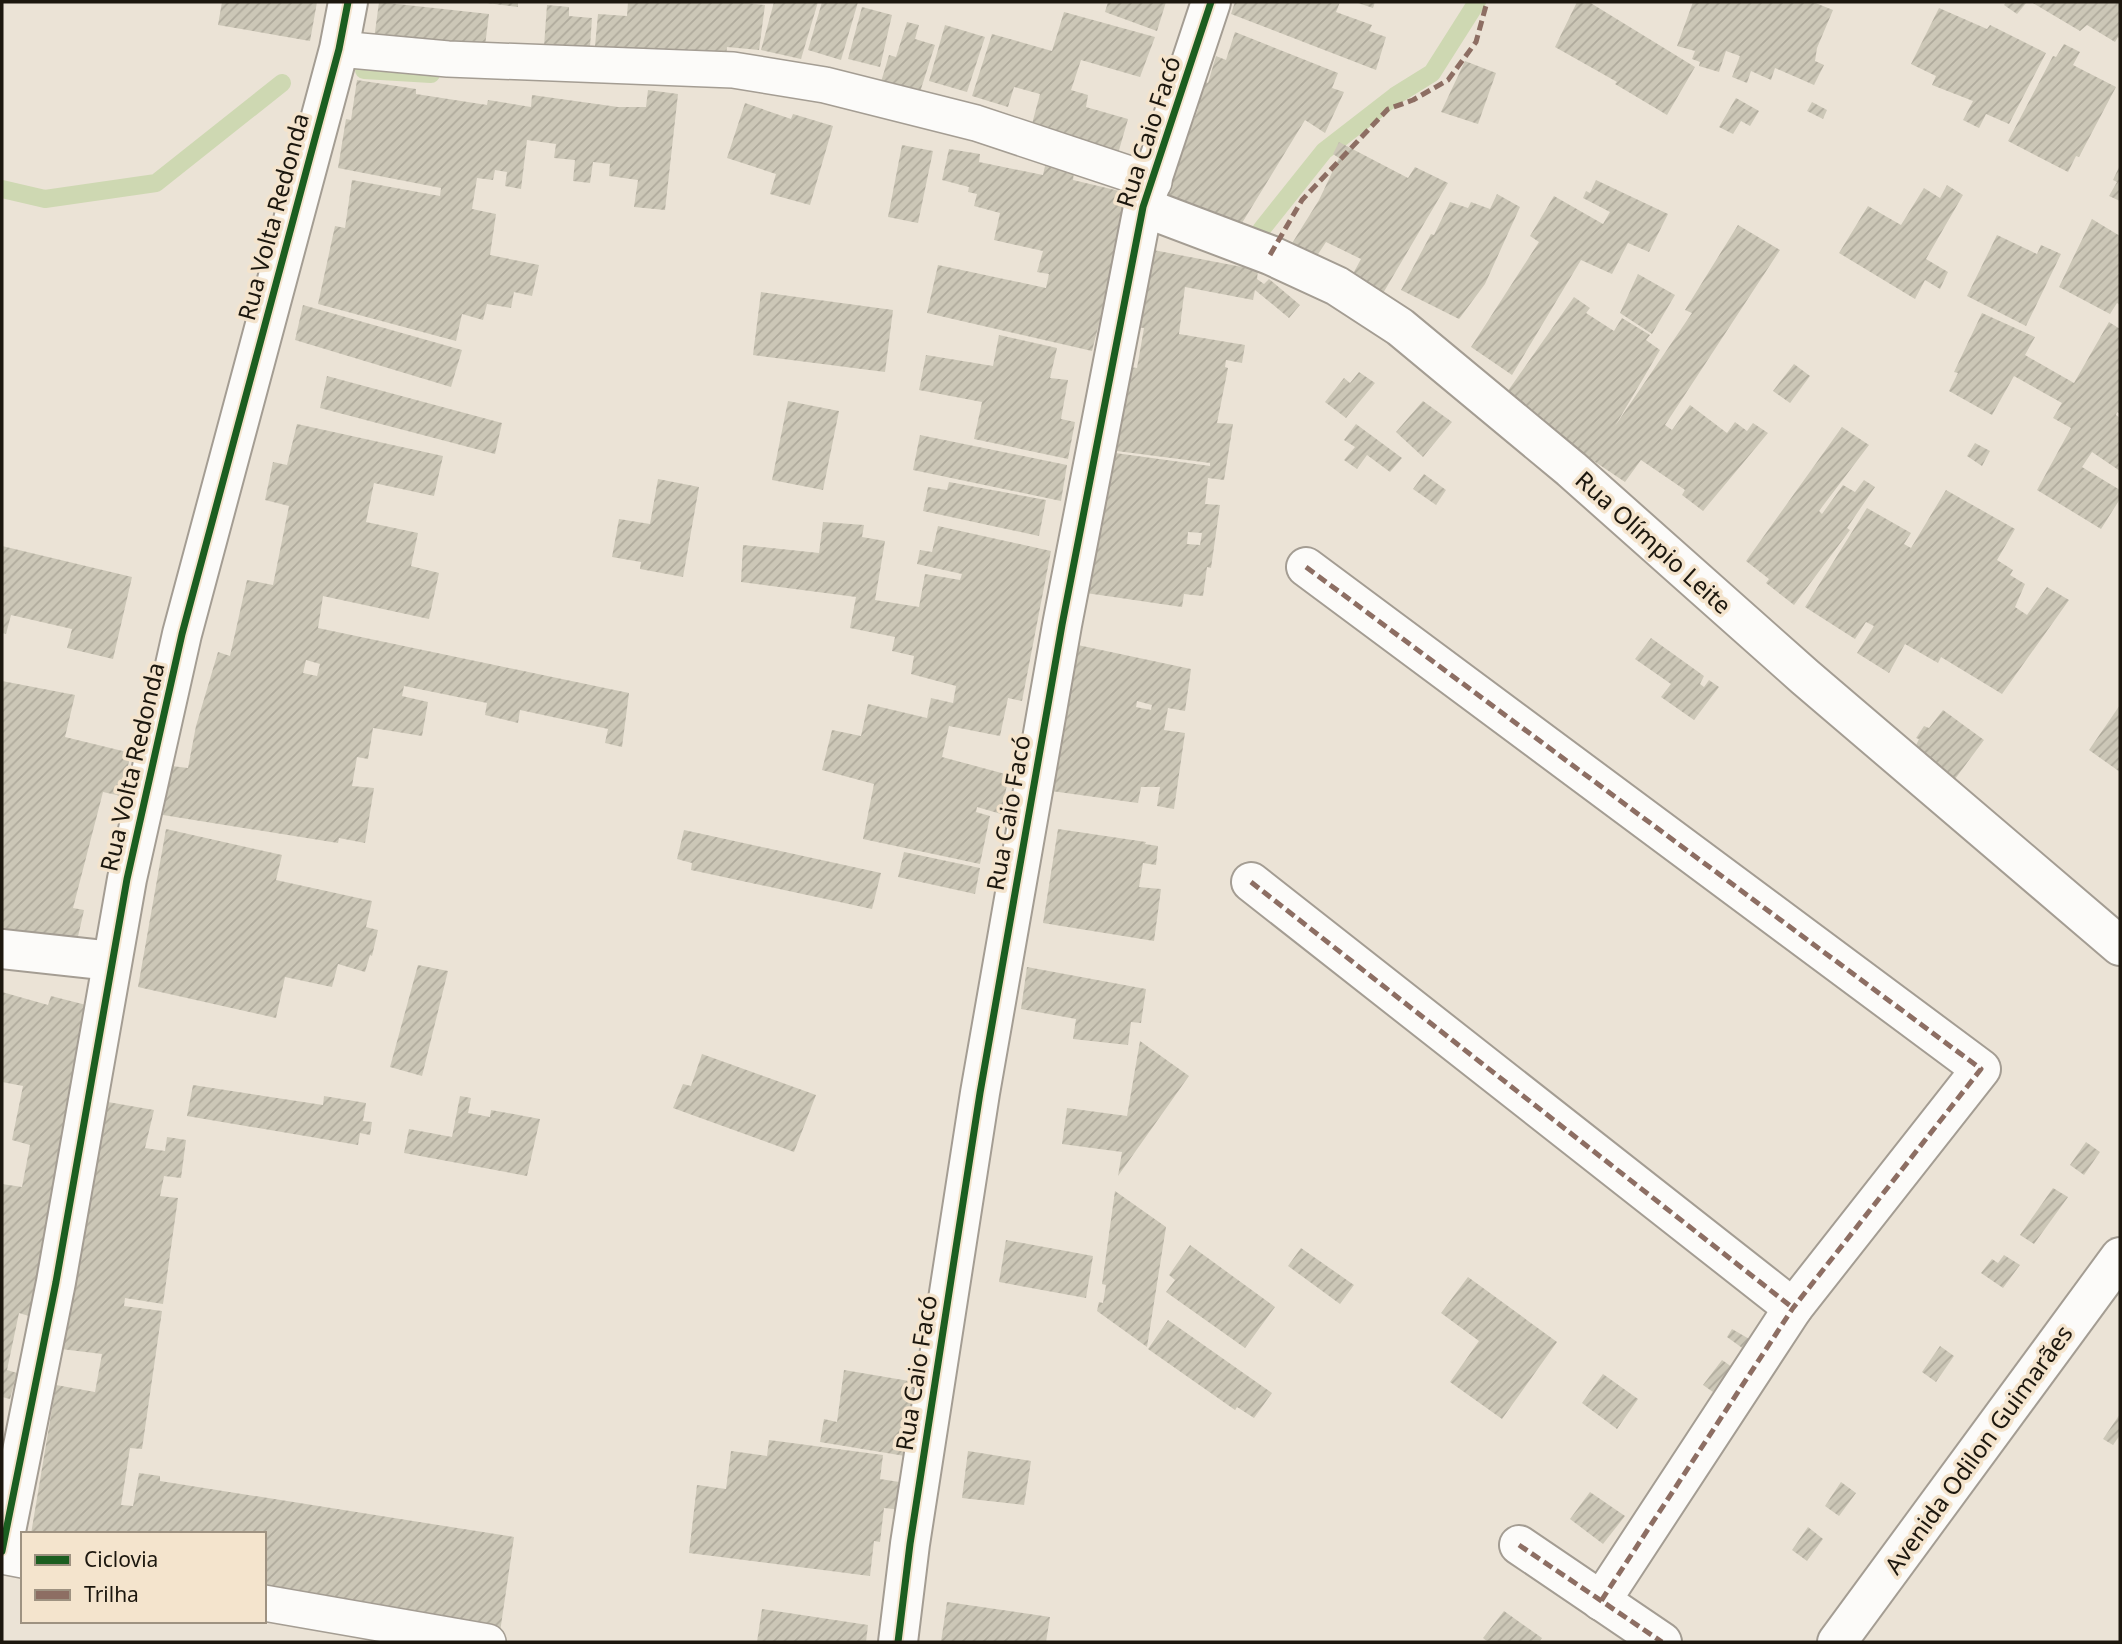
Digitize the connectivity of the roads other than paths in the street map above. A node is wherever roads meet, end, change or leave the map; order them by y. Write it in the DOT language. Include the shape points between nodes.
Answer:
graph roads {
  1 [pos="348,2"];
  2 [pos="1211,2"];
  3 [pos="339,49"];
  4 [pos="1149,195"];
  5 [pos="1306,567"];
  6 [pos="1251,882"];
  7 [pos="2120,946"];
  8 [pos="2,949"];
  9 [pos="112,961"];
  10 [pos="2120,1257"];
  11 [pos="1793,1308"];
  12 [pos="1519,1545"];
  13 [pos="2,1550"];
  14 [pos="2,1556"];
  15 [pos="21,1560"];
  16 [pos="1601,1601"];
  17 [pos="266,1603"];
  18 [pos="488,1642"];
  19 [pos="898,1642"];
  20 [pos="1662,1642"];
  21 [pos="1838,1642"];
  1 -- 3 [label="street, Rua Volta Redonda"];
  2 -- 4 [label="street, Rua Caio Facó"];
  3 -- 4 [label="lane" via="448,59 733,69 825,85 976,123"];
  3 -- 9 [label="street, Rua Volta Redonda" via="182,634"];
  4 -- 7 [label="street, Rua Olímpio Leite" via="1337,286 1400,327 1571,469 1805,677"];
  4 -- 19 [label="street, Rua Caio Facó" via="1015,882"];
  5 -- 11 [label="street" via="1981,1069"];
  6 -- 11 [label="street"];
  8 -- 9 [label="street"];
  9 -- 13 [label="street, Rua Volta Redonda" via="56,1282"];
  10 -- 21 [label="street, Avenida Odilon Guimarães"];
  11 -- 16 [label="street"];
  12 -- 16 [label="street"];
  14 -- 15 [label="lane"];
  16 -- 20 [label="street"];
  17 -- 18 [label="lane"];
}
